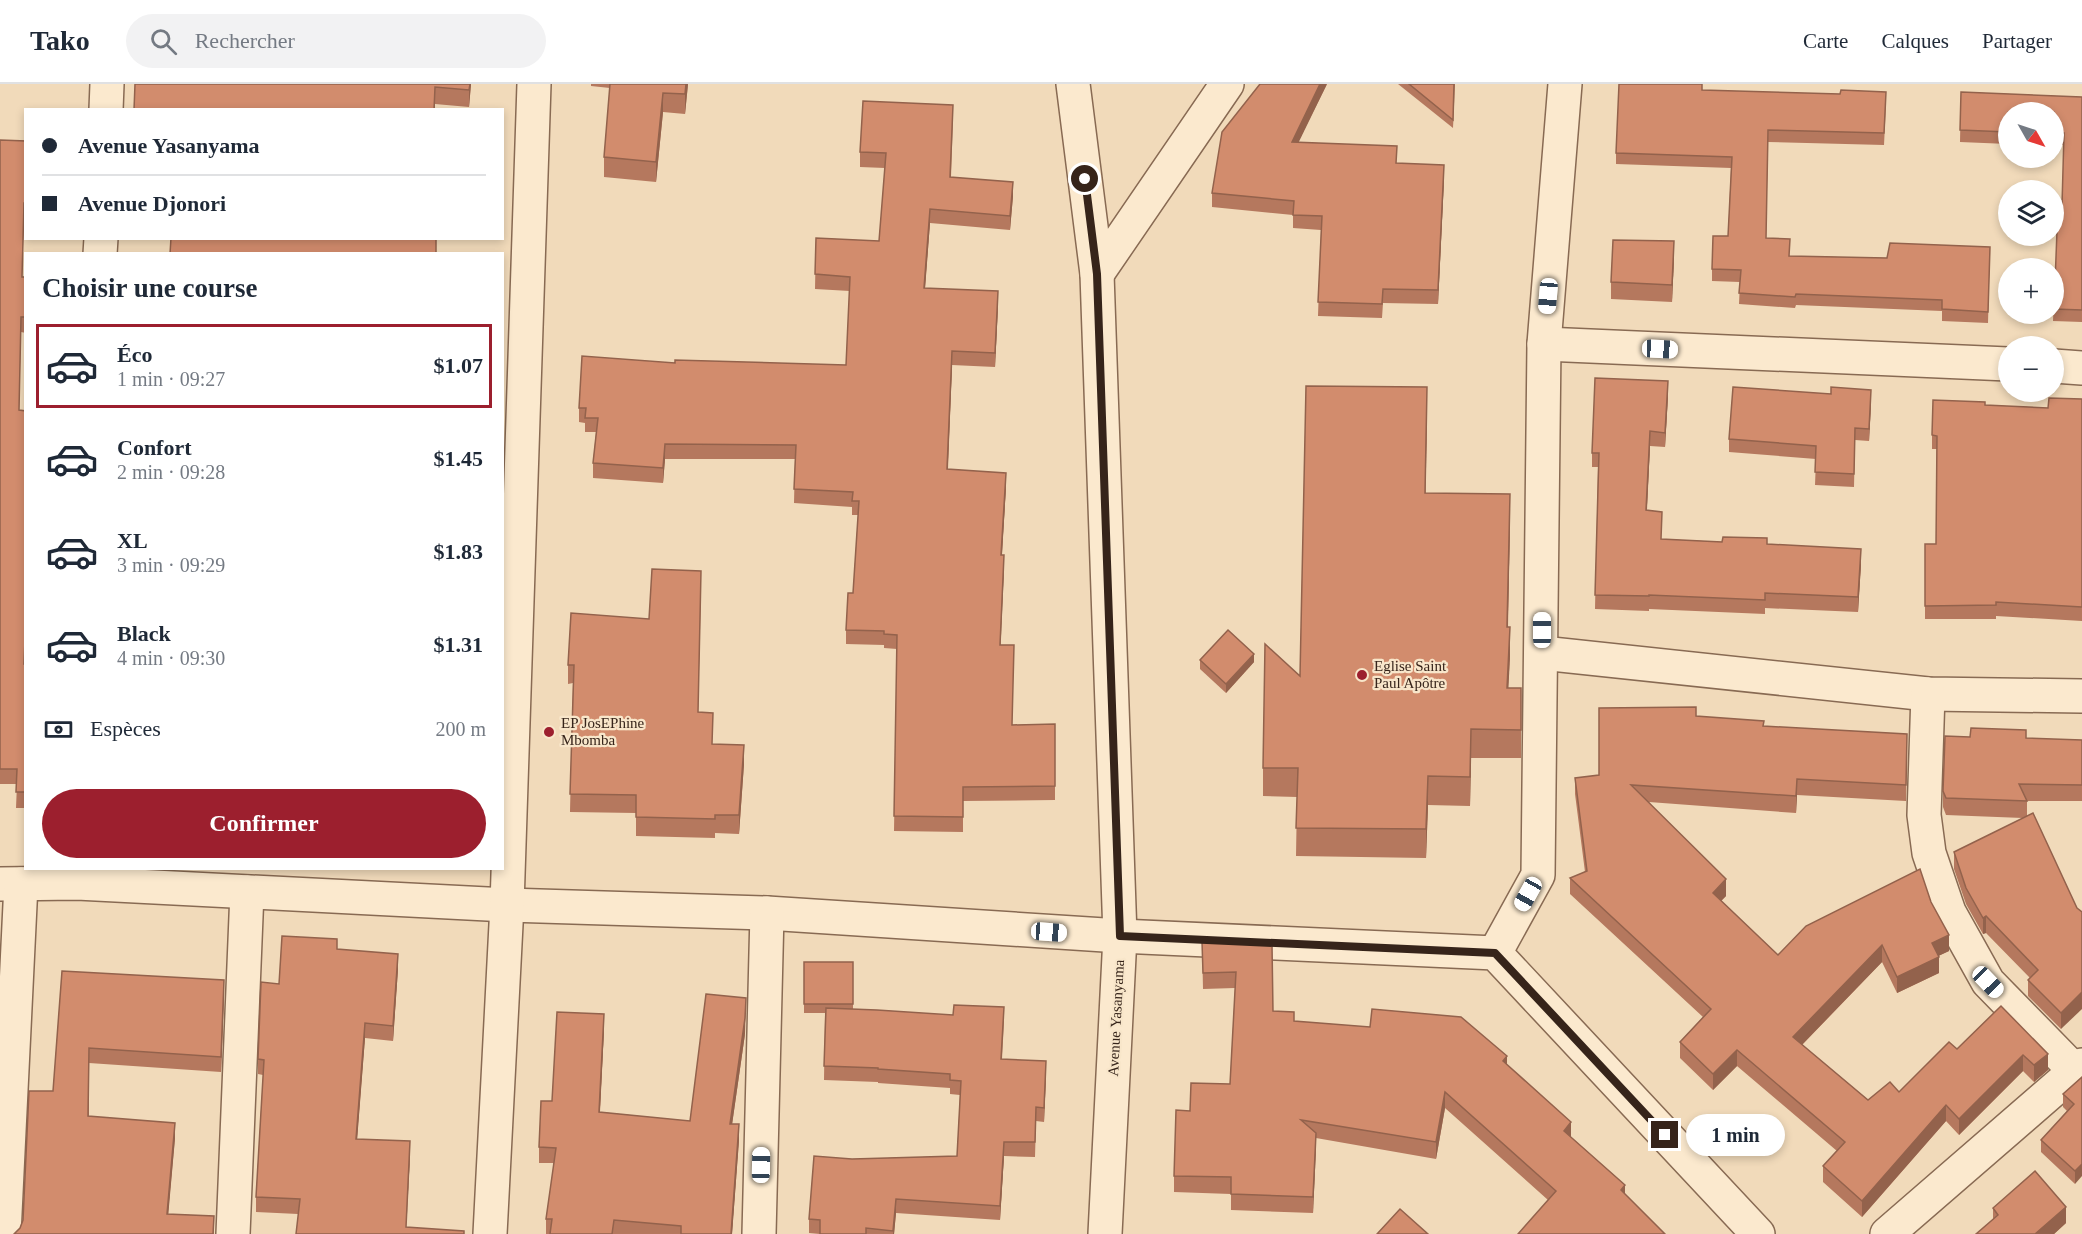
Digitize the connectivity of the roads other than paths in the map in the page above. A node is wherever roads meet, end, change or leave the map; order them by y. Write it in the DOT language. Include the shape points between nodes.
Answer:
graph roads {
  1 [pos="107,84"];
  2 [pos="534,84"];
  3 [pos="1072,84"];
  4 [pos="1227,84"];
  5 [pos="1565,84"];
  6 [pos="106,108"];
  7 [pos="1097,274"];
  8 [pos="1544,344"];
  9 [pos="1998,364"];
  10 [pos="2064,367"];
  11 [pos="2082,368"];
  12 [pos="1542,653"];
  13 [pos="1928,694"];
  14 [pos="2082,696"];
  15 [pos="77,876"];
  16 [pos="10,884"];
  17 [pos="247,892"];
  18 [pos="507,905"];
  19 [pos="767,913"];
  20 [pos="1120,936"];
  21 [pos="1495,953"];
  22 [pos="2078,1068"];
  23 [pos="4,1234"];
  24 [pos="233,1234"];
  25 [pos="490,1234"];
  26 [pos="759,1234"];
  27 [pos="1105,1234"];
  28 [pos="1758,1234"];
  29 [pos="1887,1234"];
  1 -- 6 [label="street"];
  2 -- 18 [label="street"];
  3 -- 7 [label="street, Avenue Yasanyama"];
  4 -- 7 [label="street"];
  5 -- 8 [label="street"];
  7 -- 20 [label="street, Avenue Yasanyama"];
  8 -- 9 [label="street"];
  8 -- 12 [label="street"];
  10 -- 11 [label="street"];
  12 -- 13 [label="street"];
  12 -- 21 [label="street" via="1539,875"];
  13 -- 14 [label="street"];
  13 -- 22 [label="street" via="1924,815 1929,854 1949,912 1988,982"];
  15 -- 16 [label="street"];
  15 -- 17 [label="street"];
  16 -- 23 [label="street"];
  17 -- 18 [label="street"];
  17 -- 24 [label="street"];
  18 -- 19 [label="street"];
  18 -- 25 [label="street"];
  19 -- 20 [label="street"];
  19 -- 26 [label="street"];
  20 -- 21 [label="street"];
  20 -- 27 [label="street, Avenue Yasanyama"];
  21 -- 28 [label="street"];
  22 -- 29 [label="street"];
}
